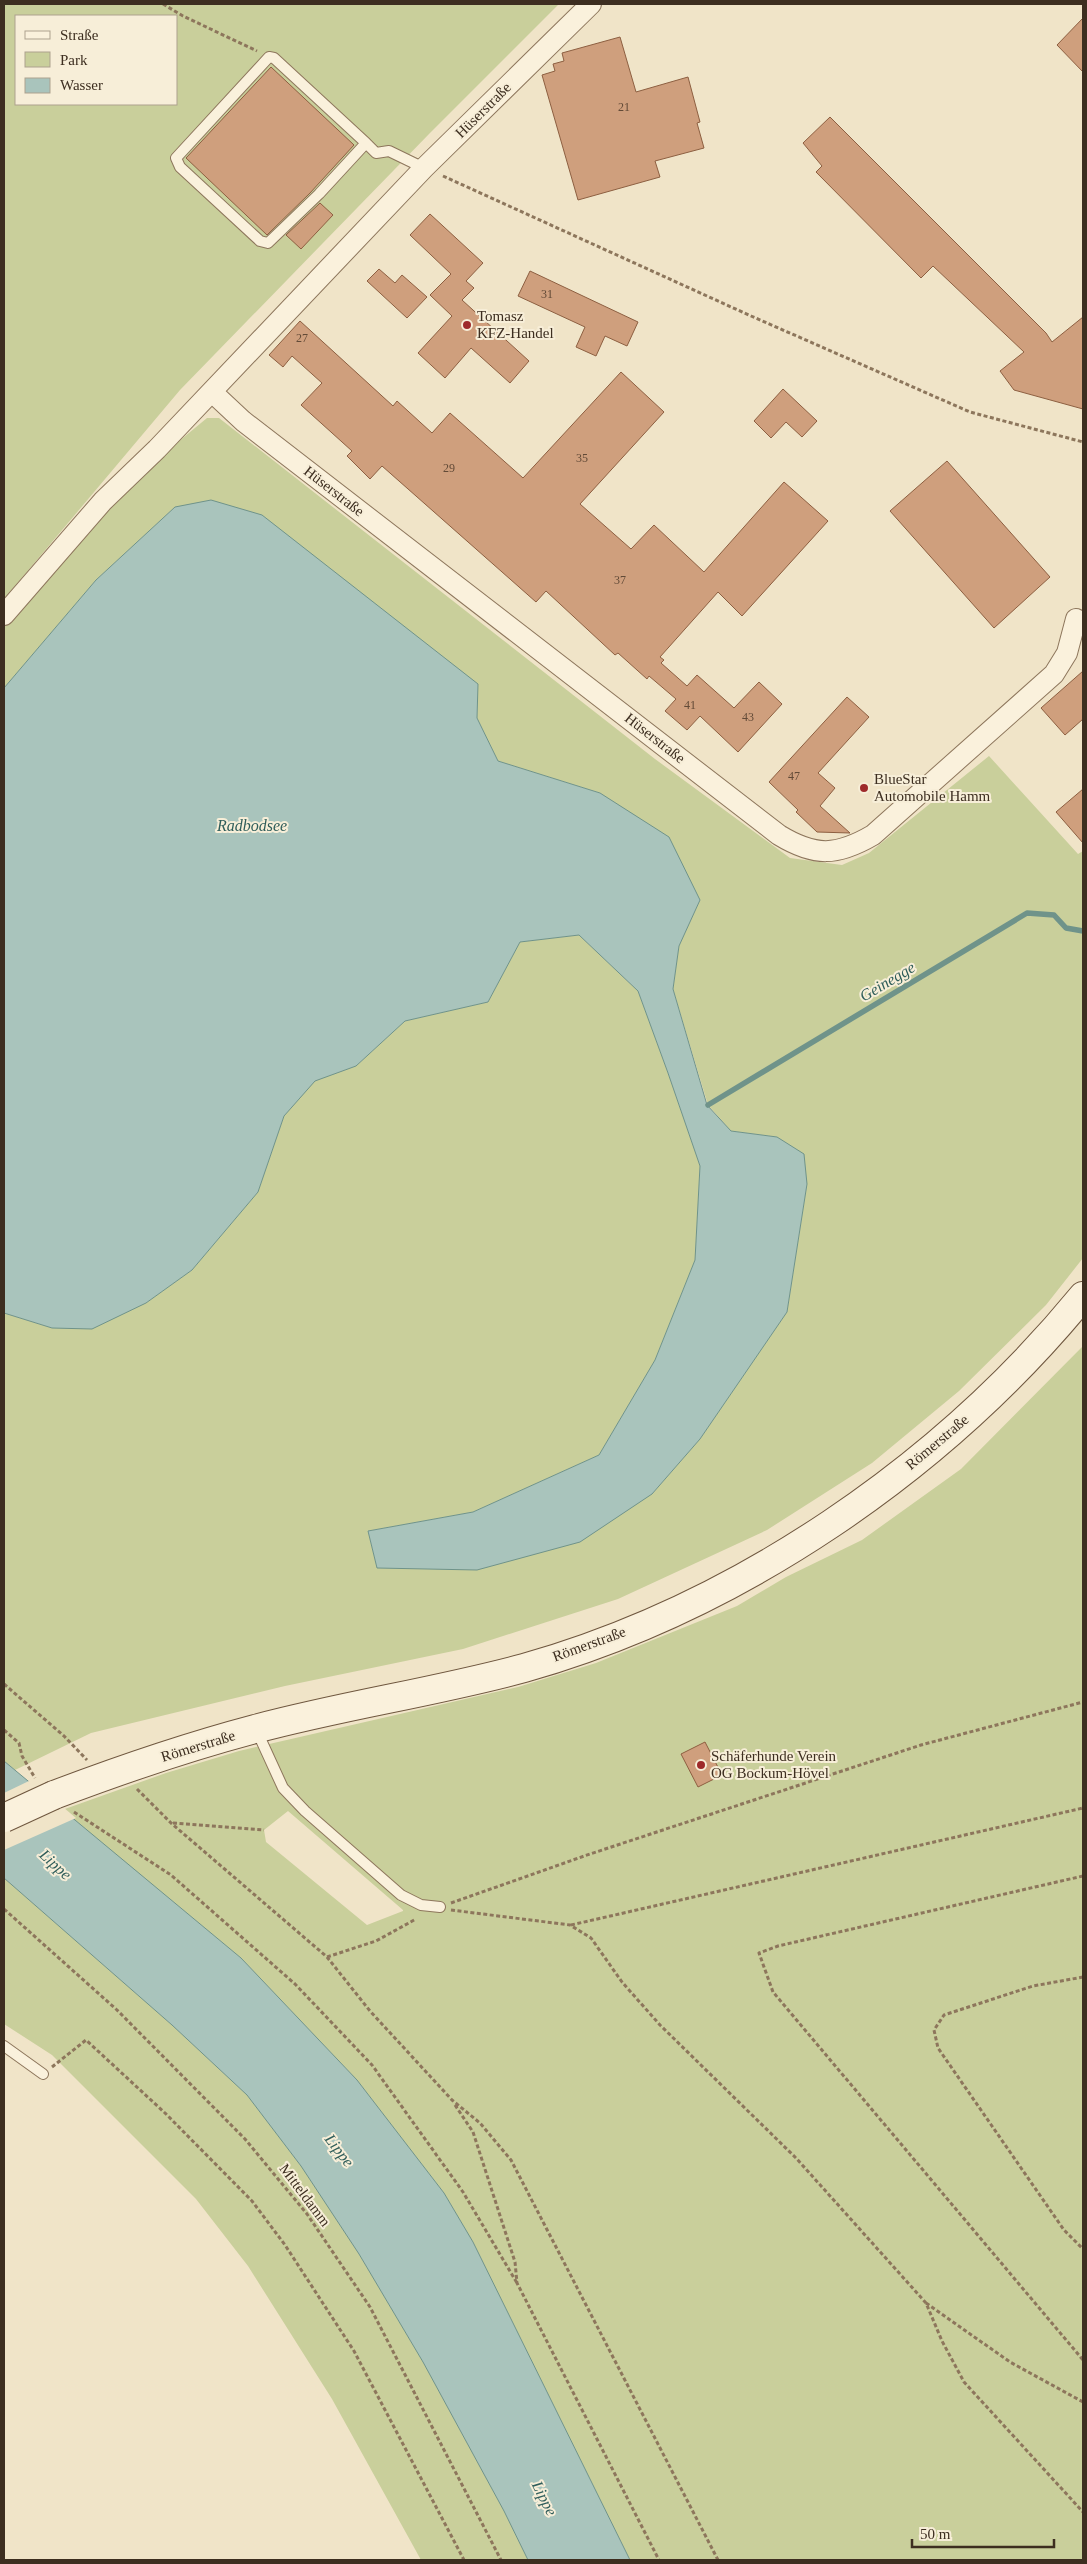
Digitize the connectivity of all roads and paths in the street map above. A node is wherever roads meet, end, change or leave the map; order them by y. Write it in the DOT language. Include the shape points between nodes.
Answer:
graph roads {
  1 [pos="163,4"];
  2 [pos="591,4"];
  3 [pos="269,57"];
  4 [pos="366,143"];
  5 [pos="424,168"];
  6 [pos="212,392"];
  7 [pos="1083,442"];
  8 [pos="4,615"];
  9 [pos="1076,619"];
  10 [pos="1083,1296"];
  11 [pos="4,1684"];
  12 [pos="1083,1702"];
  13 [pos="256,1728"];
  14 [pos="4,1730"];
  15 [pos="111,1773"];
  16 [pos="33,1776"];
  17 [pos="1083,1808"];
  18 [pos="4,1818"];
  19 [pos="82,1819"];
  20 [pos="171,1822"];
  21 [pos="264,1830"];
  22 [pos="1083,1876"];
  23 [pos="440,1907"];
  24 [pos="4,1909"];
  25 [pos="570,1925"];
  26 [pos="327,1957"];
  27 [pos="1083,1977"];
  28 [pos="4,2046"];
  29 [pos="43,2074"];
  30 [pos="452,2100"];
  31 [pos="1082,2250"];
  32 [pos="517,2282"];
  33 [pos="926,2303"];
  34 [pos="1083,2360"];
  35 [pos="1083,2402"];
  36 [pos="1083,2512"];
  37 [pos="464,2560"];
  38 [pos="501,2560"];
  39 [pos="659,2560"];
  40 [pos="718,2560"];
  1 -- 3 [label="path"];
  2 -- 5 [label="street, Hüserstraße"];
  3 -- 4 [label="lane" via="274,58"];
  3 -- 4 [label="lane" via="176,158 180,167 260,241 268,243 273,240"];
  4 -- 5 [label="lane" via="376,153 389,151"];
  5 -- 6 [label="street, Hüserstraße"];
  5 -- 7 [label="path" via="970,412"];
  6 -- 8 [label="street, Hüserstraße" via="103,501"];
  6 -- 9 [label="street, Hüserstraße" via="243,421 779,835 809,850 845,849 873,835 1054,674 1067,653"];
  10 -- 13 [label="main road, Römerstraße" via="1064,1320 977,1409 904,1470 774,1560 725,1588 610,1638 524,1668"];
  11 -- 15 [label="path"];
  12 -- 23 [label="path" via="921,1745"];
  13 -- 15 [label="main road, Römerstraße"];
  13 -- 23 [label="lane" via="283,1788 304,1811 401,1894 421,1905"];
  14 -- 16 [label="path" via="19,1743"];
  15 -- 18 [label="main road, Römerstraße, bridge"];
  15 -- 20 [label="path"];
  17 -- 25 [label="path"];
  19 -- 32 [label="path" via="171,1875 295,1984 372,2065 463,2192"];
  20 -- 21 [label="path"];
  20 -- 26 [label="path"];
  22 -- 34 [label="path" via="759,1953 773,1992"];
  23 -- 25 [label="path" via="456,1912 497,1914"];
  23 -- 26 [label="path" via="376,1941"];
  24 -- 38 [label="path, Mitteldamm" via="116,2010 246,2139 307,2214 370,2307"];
  25 -- 33 [label="path" via="591,1938 622,1982 660,2025 796,2158"];
  26 -- 30 [label="path" via="370,2011"];
  27 -- 31 [label="path" via="1033,1986 944,2015 934,2030 938,2048 1064,2230"];
  28 -- 29 [label="lane"];
  29 -- 37 [label="path" via="86,2040 165,2113 252,2201 285,2244 354,2351"];
  30 -- 32 [label="path" via="473,2132 511,2246"];
  30 -- 40 [label="path" via="480,2124 511,2160"];
  32 -- 39 [label="path"];
  33 -- 35 [label="path" via="1010,2362"];
  33 -- 36 [label="path" via="964,2382"];
}
